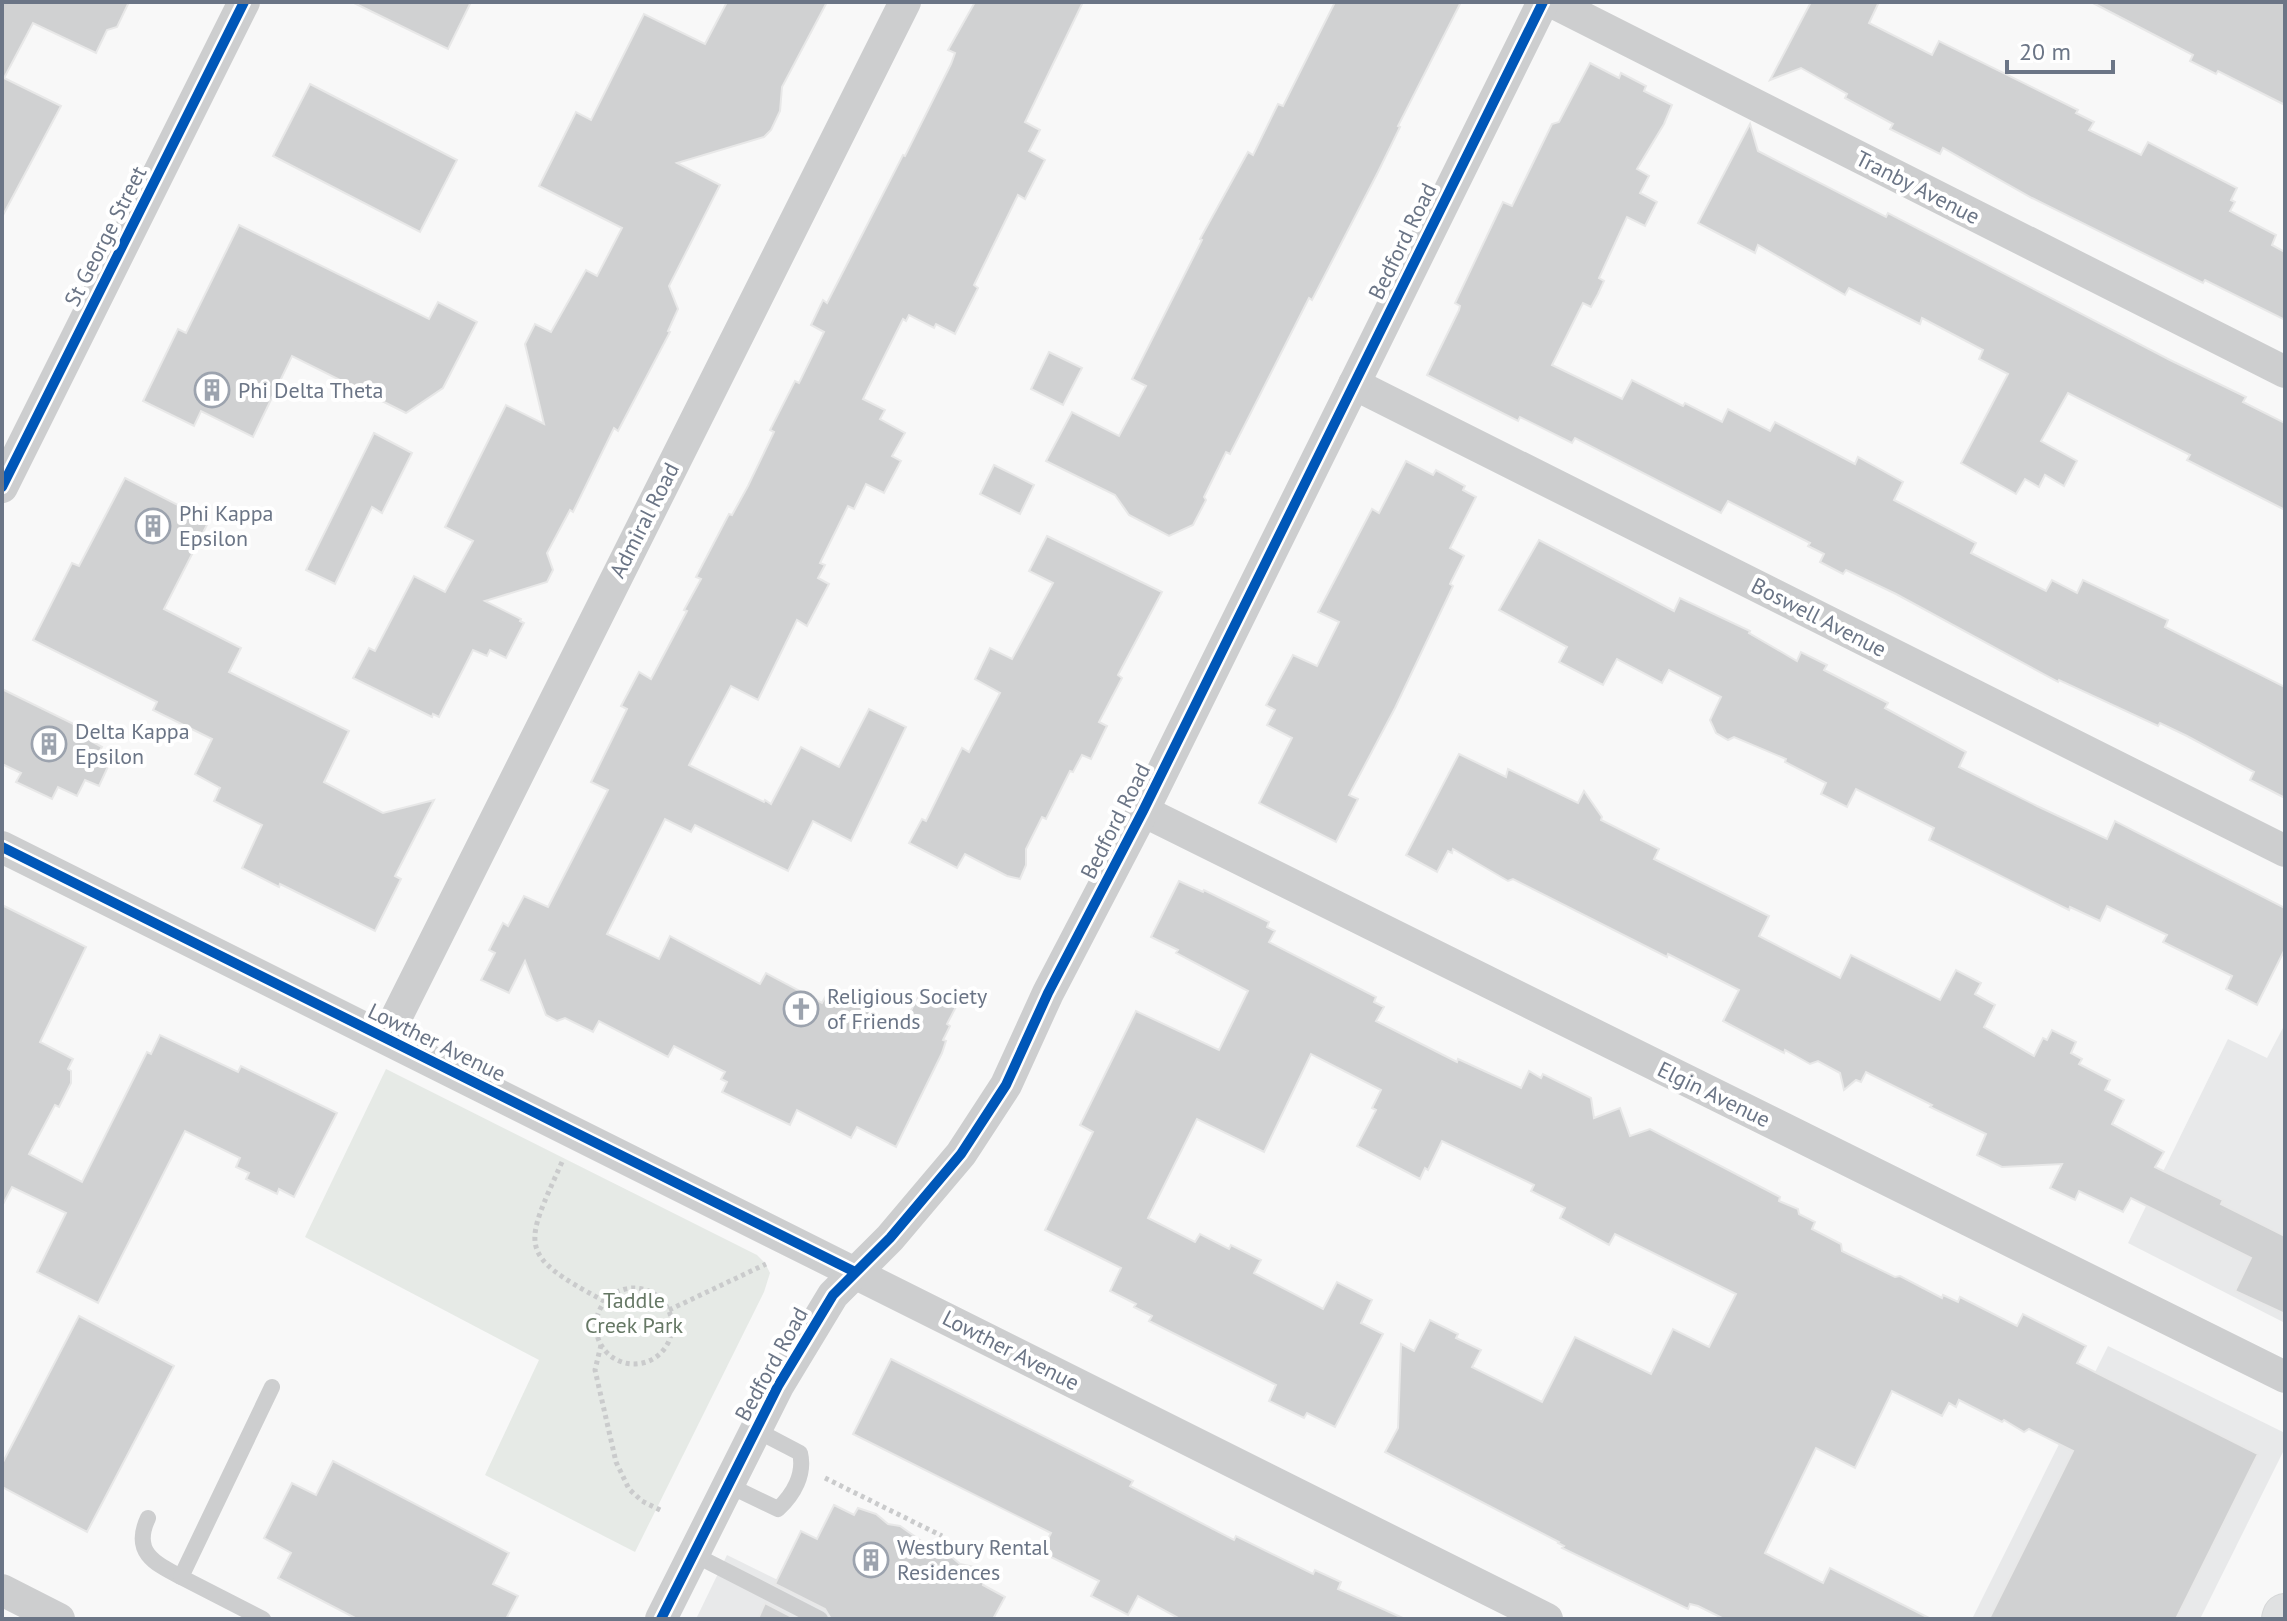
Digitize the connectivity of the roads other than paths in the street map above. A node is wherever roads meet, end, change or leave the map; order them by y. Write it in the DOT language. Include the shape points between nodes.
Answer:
graph roads {
  1 [pos="244,2"];
  2 [pos="905,2"];
  3 [pos="1543,2"];
  4 [pos="1552,2"];
  5 [pos="2285,372"];
  6 [pos="1354,384"];
  7 [pos="2,487"];
  8 [pos="1143,811"];
  9 [pos="2,847"];
  10 [pos="2285,851"];
  11 [pos="386,1038"];
  12 [pos="855,1272"];
  13 [pos="2285,1377"];
  14 [pos="272,1387"];
  15 [pos="756,1430"];
  16 [pos="728,1485"];
  17 [pos="148,1518"];
  18 [pos="693,1554"];
  19 [pos="181,1577"];
  20 [pos="2,1590"];
  21 [pos="59,1619"];
  22 [pos="263,1619"];
  23 [pos="661,1619"];
  24 [pos="820,1619"];
  25 [pos="1547,1619"];
  1 -- 7 [label="street, St George Street"];
  2 -- 11 [label="street, Admiral Road"];
  3 -- 6 [label="street, Bedford Road"];
  4 -- 5 [label="street, Tranby Avenue"];
  6 -- 8 [label="street, Bedford Road"];
  6 -- 10 [label="street, Boswell Avenue"];
  8 -- 12 [label="street, Bedford Road" via="1006,1085 961,1154"];
  8 -- 13 [label="street, Elgin Avenue"];
  9 -- 11 [label="street, Lowther Avenue"];
  11 -- 12 [label="street, Lowther Avenue"];
  12 -- 15 [label="street, Bedford Road" via="833,1295"];
  12 -- 25 [label="street, Lowther Avenue"];
  14 -- 19 [label="lane"];
  15 -- 16 [label="street, Bedford Road"];
  15 -- 16 [label="lane" via="800,1453 803,1467 790,1498 778,1509"];
  16 -- 18 [label="street, Bedford Road"];
  17 -- 19 [label="lane" via="142,1542 147,1554"];
  18 -- 23 [label="street, Bedford Road"];
  18 -- 24 [label="lane"];
  19 -- 22 [label="lane"];
  20 -- 21 [label="street"];
}
